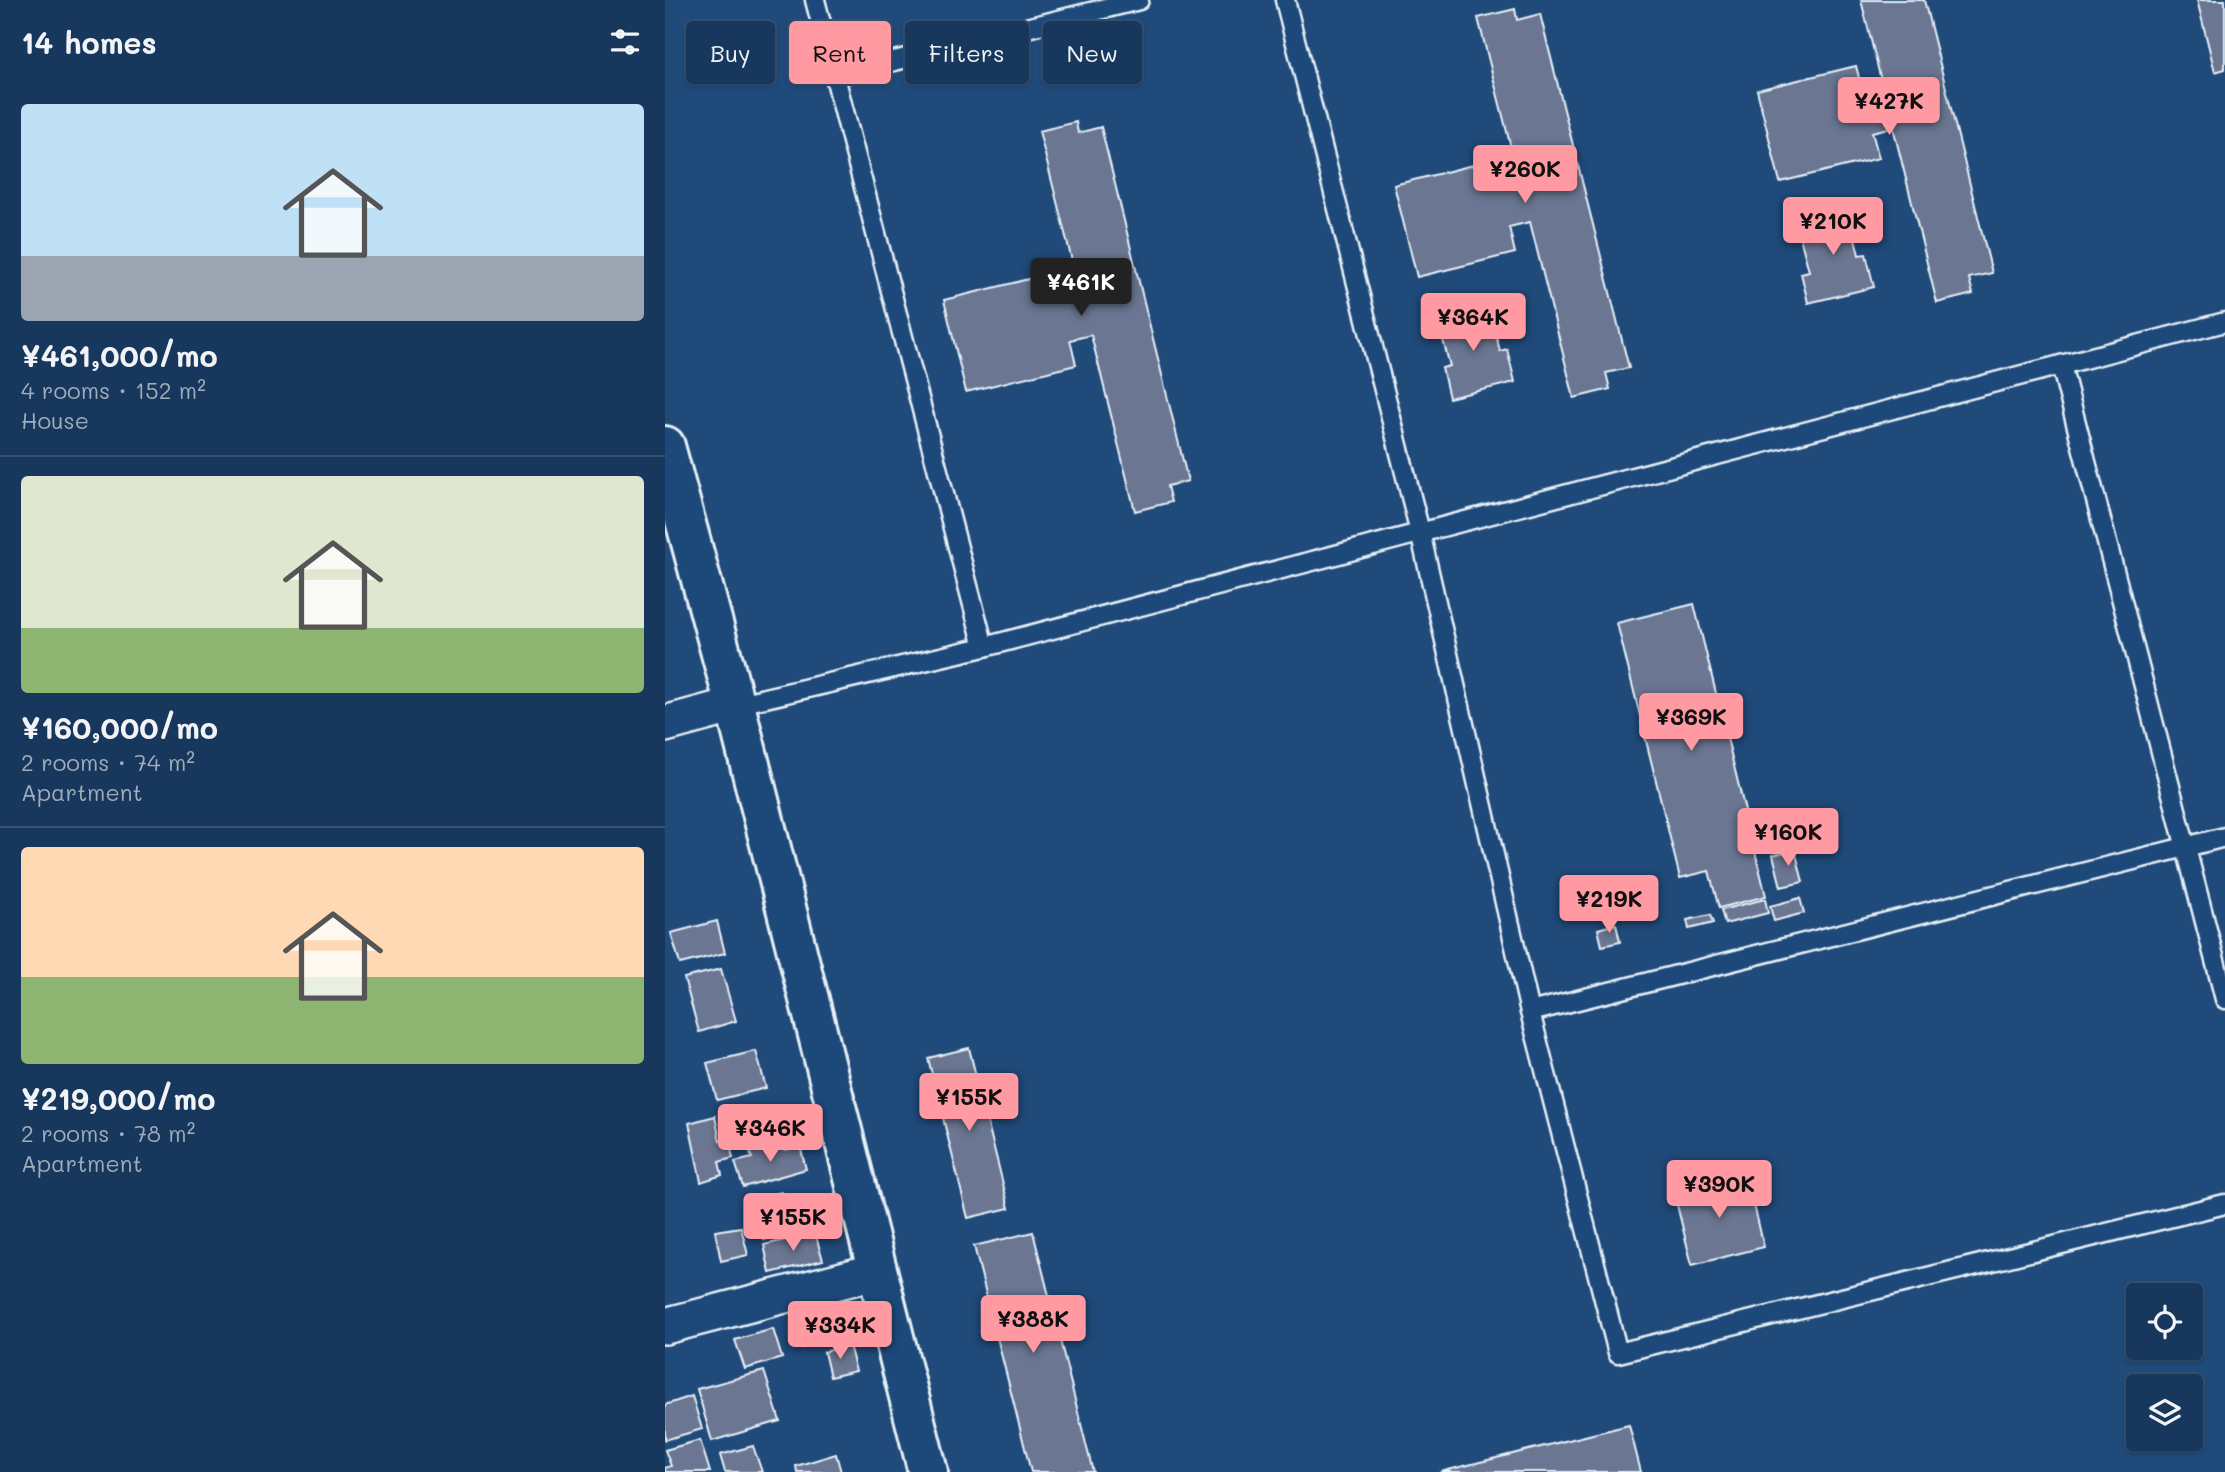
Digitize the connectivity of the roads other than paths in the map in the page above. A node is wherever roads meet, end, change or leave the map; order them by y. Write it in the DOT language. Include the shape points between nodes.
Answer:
graph roads {
  1 [pos="815,0"];
  2 [pos="1139,0"];
  3 [pos="1285,0"];
  4 [pos="820,21"];
  5 [pos="891,62"];
  6 [pos="836,84"];
  7 [pos="2225,322"];
  8 [pos="2061,365"];
  9 [pos="665,446"];
  10 [pos="671,498"];
  11 [pos="1420,533"];
  12 [pos="984,647"];
  13 [pos="735,705"];
  14 [pos="665,723"];
  15 [pos="2225,837"];
  16 [pos="2186,847"];
  17 [pos="2225,999"];
  18 [pos="1530,1012"];
  19 [pos="2225,1204"];
  20 [pos="877,1271"];
  21 [pos="665,1326"];
  22 [pos="928,1472"];
  1 -- 4 [label="lane"];
  2 -- 5 [label="lane"];
  3 -- 11 [label="lane"];
  6 -- 12 [label="lane"];
  7 -- 8 [label="lane"];
  8 -- 11 [label="lane"];
  8 -- 16 [label="lane"];
  9 -- 10 [label="street"];
  10 -- 13 [label="street"];
  11 -- 12 [label="lane"];
  11 -- 18 [label="lane"];
  12 -- 13 [label="lane"];
  13 -- 14 [label="street"];
  13 -- 20 [label="street"];
  15 -- 16 [label="lane"];
  16 -- 17 [label="lane"];
  16 -- 18 [label="lane"];
  18 -- 19 [label="lane" via="1618,1353"];
  20 -- 21 [label="street"];
  20 -- 22 [label="street"];
}
